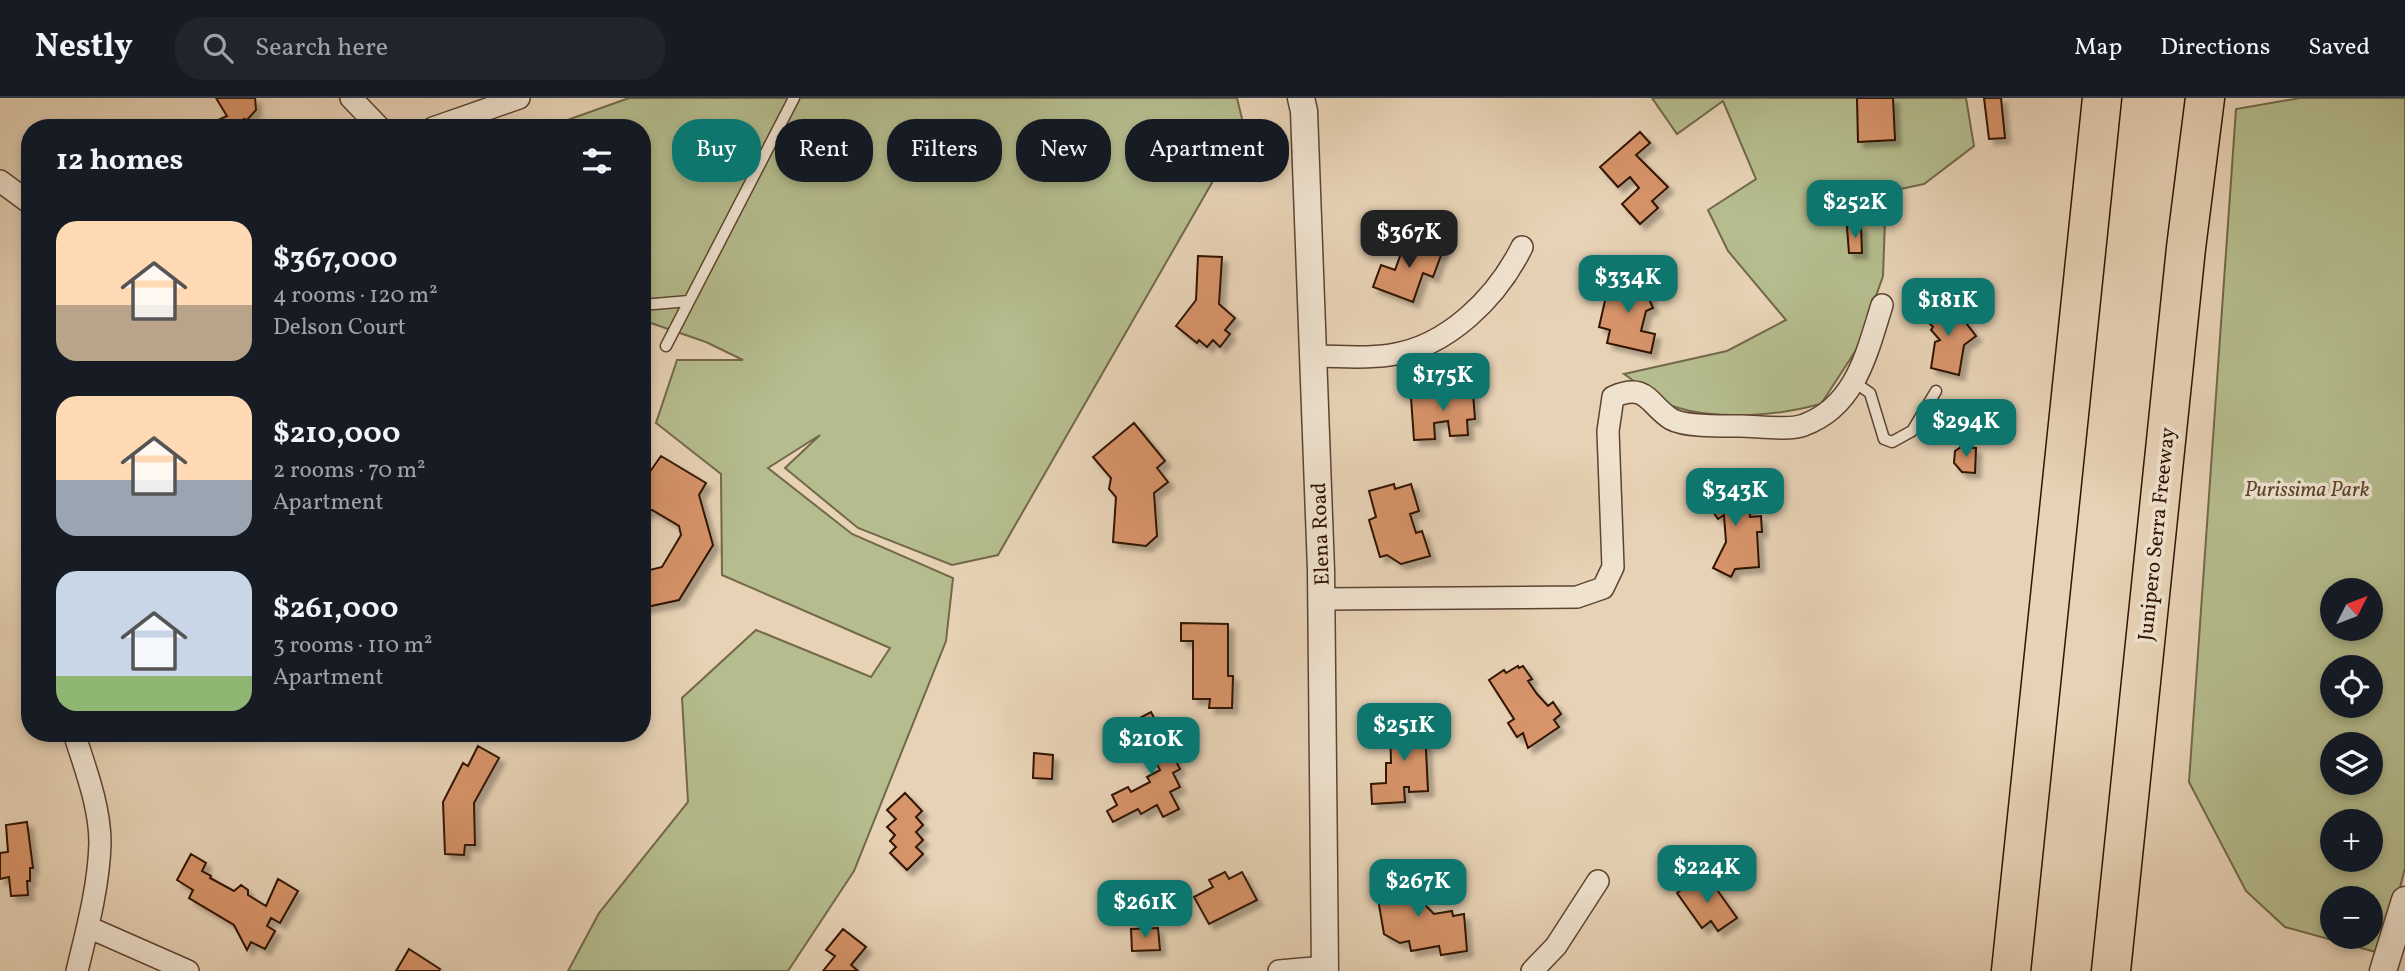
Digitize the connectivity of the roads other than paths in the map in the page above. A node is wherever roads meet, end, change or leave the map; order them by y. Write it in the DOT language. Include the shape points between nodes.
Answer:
graph roads {
  1 [pos="351,98"];
  2 [pos="519,98"];
  3 [pos="794,98"];
  4 [pos="1301,98"];
  5 [pos="2102,98"];
  6 [pos="2206,98"];
  7 [pos="371,119"];
  8 [pos="459,119"];
  9 [pos="0,181"];
  10 [pos="21,196"];
  11 [pos="1522,247"];
  12 [pos="689,301"];
  13 [pos="651,304"];
  14 [pos="1882,305"];
  15 [pos="666,346"];
  16 [pos="1314,356"];
  17 [pos="1854,382"];
  18 [pos="1936,391"];
  19 [pos="1322,598"];
  20 [pos="77,742"];
  21 [pos="1598,881"];
  22 [pos="2405,900"];
  23 [pos="88,927"];
  24 [pos="1325,969"];
  25 [pos="77,971"];
  26 [pos="188,971"];
  27 [pos="1279,971"];
  28 [pos="1532,971"];
  29 [pos="2011,971"];
  30 [pos="2110,971"];
  31 [pos="2384,971"];
  1 -- 7 [label="street"];
  2 -- 8 [label="street"];
  3 -- 12 [label="lane"];
  4 -- 16 [label="street, Elena Road"];
  5 -- 29 [label="highway"];
  6 -- 30 [label="highway, Junipero Serra Freeway"];
  9 -- 10 [label="street"];
  11 -- 16 [label="street" via="1509,274 1454,330 1390,355"];
  12 -- 13 [label="lane"];
  12 -- 15 [label="lane"];
  14 -- 17 [label="street"];
  16 -- 19 [label="street, Elena Road"];
  17 -- 18 [label="lane" via="1870,393 1880,431 1892,442 1912,431"];
  17 -- 19 [label="street" via="1846,396 1802,426 1684,422 1672,420 1648,396 1626,392 1613,397 1608,430 1613,567 1603,589 1577,597"];
  19 -- 24 [label="street, Elena Road"];
  20 -- 23 [label="street" via="94,800 100,843"];
  21 -- 28 [label="street" via="1556,946"];
  22 -- 31 [label="street"];
  23 -- 25 [label="street"];
  23 -- 26 [label="street"];
  24 -- 27 [label="street"];
}
